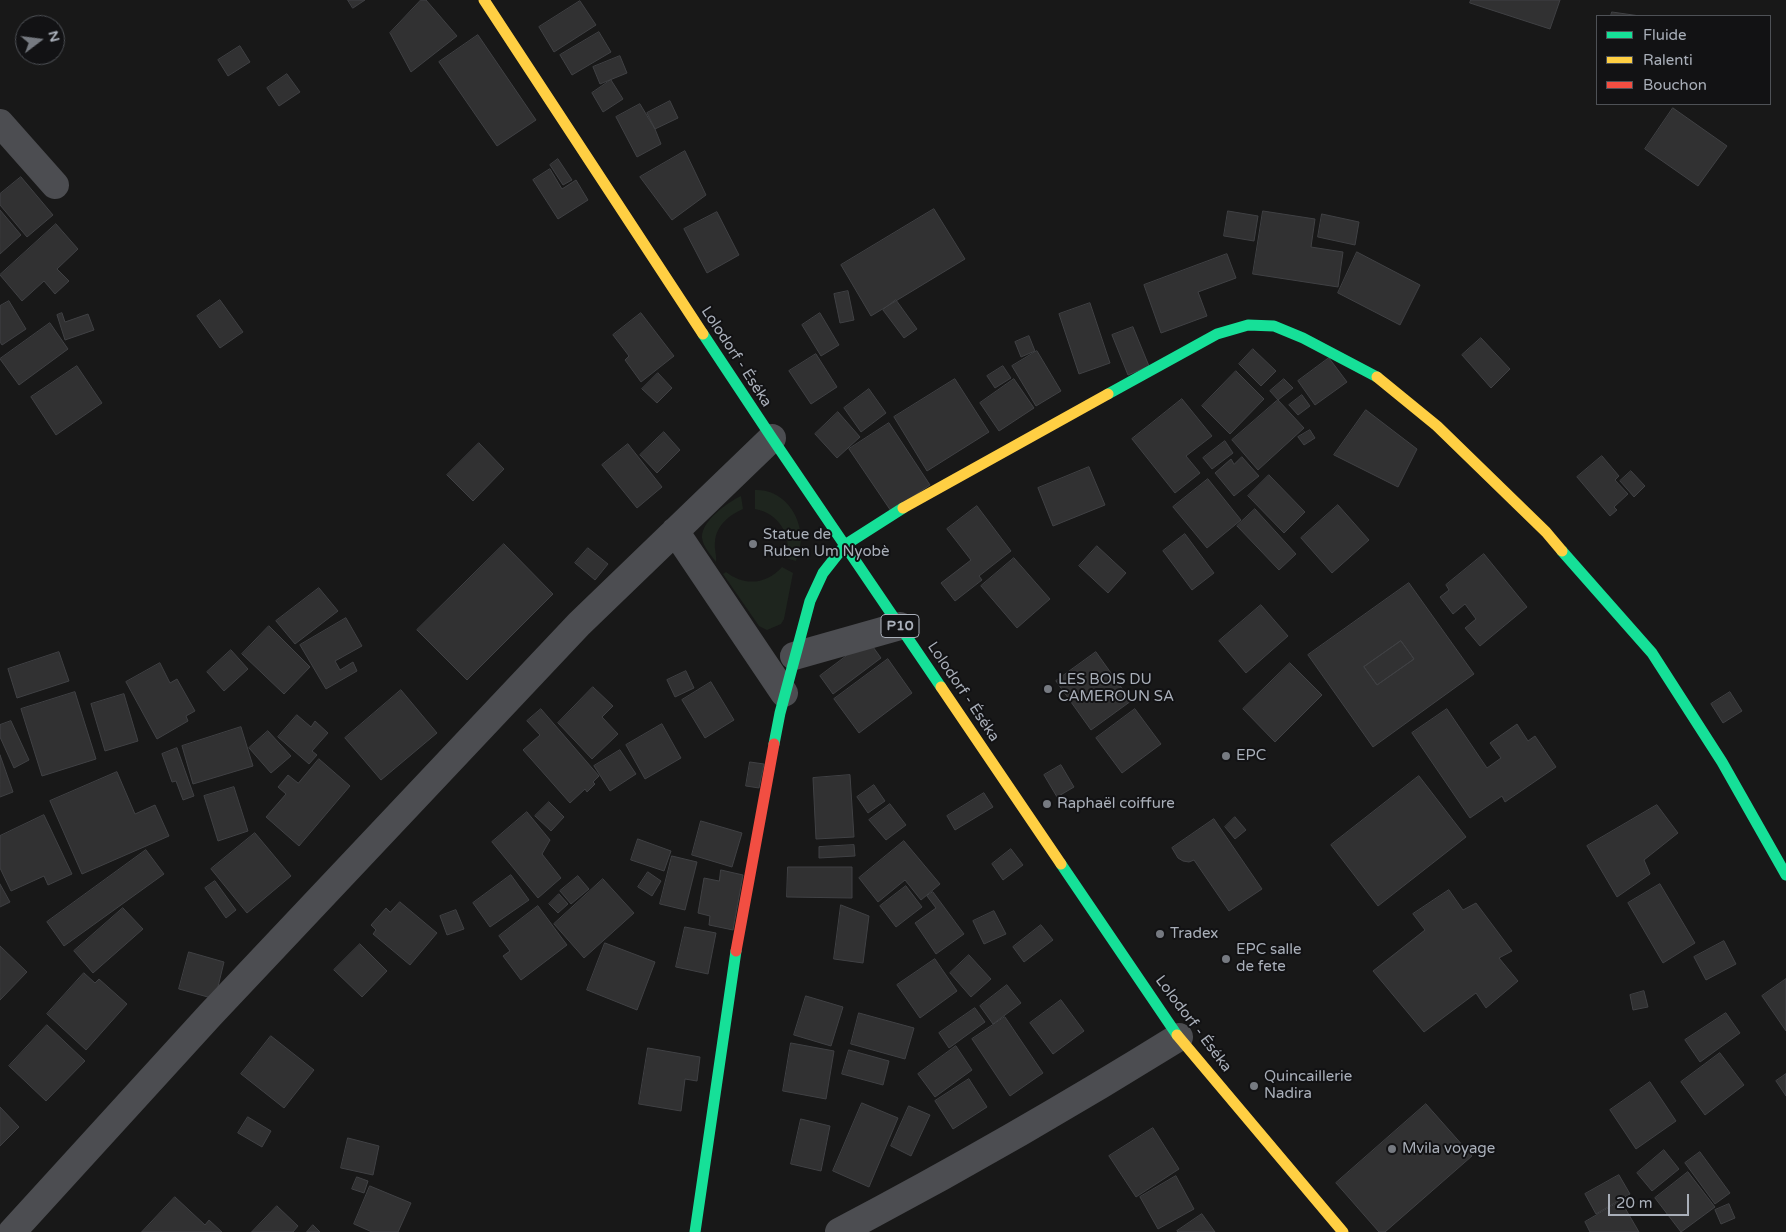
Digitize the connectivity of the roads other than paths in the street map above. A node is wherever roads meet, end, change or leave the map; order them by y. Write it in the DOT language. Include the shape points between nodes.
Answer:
graph roads {
  1 [pos="484,0"];
  2 [pos="0,123"];
  3 [pos="56,185"];
  4 [pos="772,438"];
  5 [pos="675,531"];
  6 [pos="845,545"];
  7 [pos="900,626"];
  8 [pos="794,656"];
  9 [pos="784,693"];
  10 [pos="1786,875"];
  11 [pos="1179,1036"];
  12 [pos="12,1232"];
  13 [pos="695,1232"];
  14 [pos="839,1232"];
  15 [pos="1343,1232"];
  1 -- 4 [label="street, Lolodorf - Éséka / P10"];
  2 -- 3 [label="street"];
  4 -- 5 [label="street"];
  4 -- 6 [label="street, Lolodorf - Éséka / P10"];
  5 -- 9 [label="street"];
  5 -- 12 [label="street" via="579,624 230,993"];
  6 -- 7 [label="street, Lolodorf - Éséka / P10"];
  6 -- 8 [label="street" via="823,573 810,601"];
  6 -- 10 [label="street" via="917,499 1217,334 1248,325 1274,326 1378,378 1437,426 1546,532 1652,653 1722,762"];
  7 -- 8 [label="street"];
  7 -- 11 [label="street, Lolodorf - Éséka / P10"];
  8 -- 9 [label="street"];
  9 -- 13 [label="street" via="734,960"];
  11 -- 14 [label="street" via="1092,1091"];
  11 -- 15 [label="street, Lolodorf - Éséka / P10"];
}
